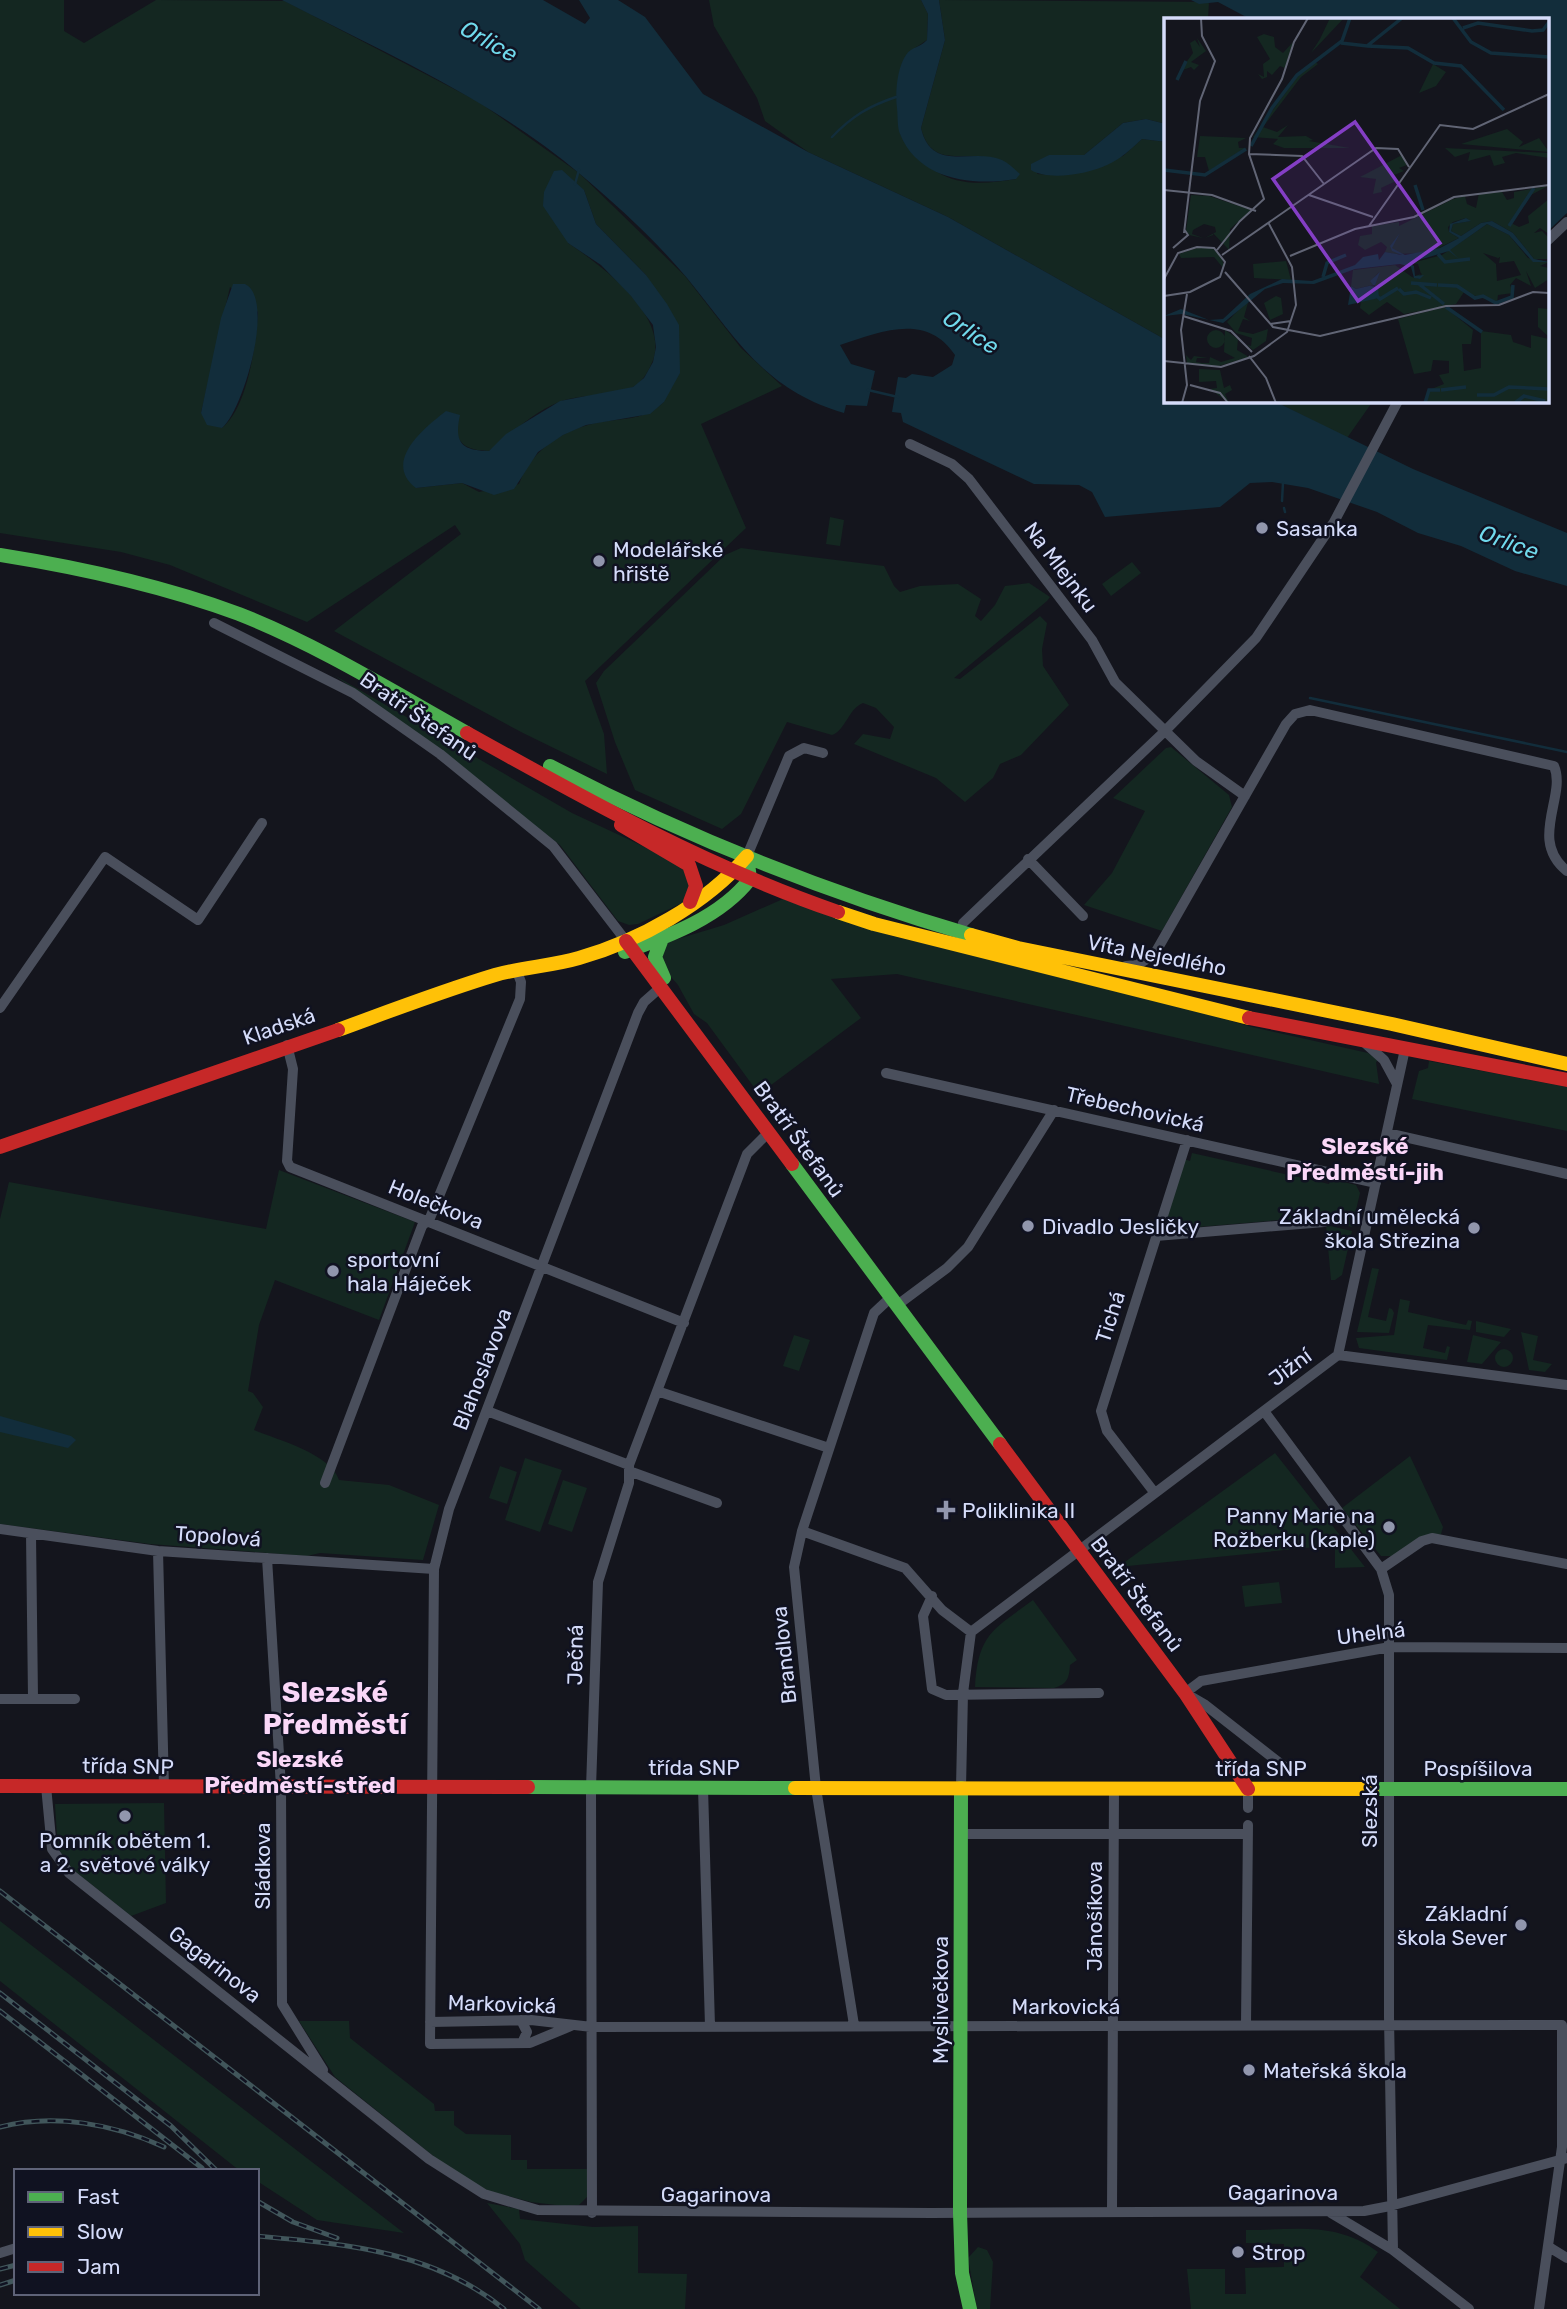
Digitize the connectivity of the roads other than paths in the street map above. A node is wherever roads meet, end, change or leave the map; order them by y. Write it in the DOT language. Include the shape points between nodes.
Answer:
graph roads {
  1 [pos="1567,222"];
  2 [pos="1550,238"];
  3 [pos="1397,402"];
  4 [pos="911,444"];
  5 [pos="0,549"];
  6 [pos="0,555"];
  7 [pos="214,623"];
  8 [pos="1165,731"];
  9 [pos="823,753"];
  10 [pos="1245,796"];
  11 [pos="604,810"];
  12 [pos="262,823"];
  13 [pos="747,856"];
  14 [pos="1028,859"];
  15 [pos="1566,870"];
  16 [pos="735,872"];
  17 [pos="750,879"];
  18 [pos="775,890"];
  19 [pos="690,903"];
  20 [pos="1083,916"];
  21 [pos="964,923"];
  22 [pos="663,936"];
  23 [pos="629,946"];
  24 [pos="611,958"];
  25 [pos="576,960"];
  26 [pos="1101,966"];
  27 [pos="647,968"];
  28 [pos="516,969"];
  29 [pos="661,987"];
  30 [pos="0,1008"];
  31 [pos="687,1022"];
  32 [pos="1360,1040"];
  33 [pos="287,1045"];
  34 [pos="1405,1049"];
  35 [pos="1567,1064"];
  36 [pos="886,1073"];
  37 [pos="1567,1080"];
  38 [pos="1397,1084"];
  39 [pos="1054,1110"];
  40 [pos="768,1133"];
  41 [pos="1387,1133"];
  42 [pos="1187,1140"];
  43 [pos="0,1147"];
  44 [pos="1567,1174"];
  45 [pos="1376,1183"];
  46 [pos="427,1221"];
  47 [pos="1324,1223"];
  48 [pos="1156,1236"];
  49 [pos="542,1267"];
  50 [pos="893,1302"];
  51 [pos="684,1323"];
  52 [pos="1338,1355"];
  53 [pos="1567,1385"];
  54 [pos="657,1391"];
  55 [pos="487,1411"];
  56 [pos="1264,1411"];
  57 [pos="829,1448"];
  58 [pos="629,1468"];
  59 [pos="325,1483"];
  60 [pos="1154,1492"];
  61 [pos="717,1503"];
  62 [pos="0,1529"];
  63 [pos="802,1531"];
  64 [pos="32,1534"];
  65 [pos="1078,1550"];
  66 [pos="158,1551"];
  67 [pos="267,1558"];
  68 [pos="1567,1564"];
  69 [pos="434,1569"];
  70 [pos="1381,1569"];
  71 [pos="932,1596"];
  72 [pos="971,1632"];
  73 [pos="1390,1647"];
  74 [pos="1567,1648"];
  75 [pos="963,1693"];
  76 [pos="1099,1693"];
  77 [pos="1185,1693"];
  78 [pos="33,1698"];
  79 [pos="0,1699"];
  80 [pos="75,1699"];
  81 [pos="1286,1768"];
  82 [pos="0,1786"];
  83 [pos="46,1786"];
  84 [pos="164,1787"];
  85 [pos="281,1787"];
  86 [pos="431,1787"];
  87 [pos="591,1788"];
  88 [pos="703,1788"];
  89 [pos="817,1788"];
  90 [pos="961,1788"];
  91 [pos="1114,1788"];
  92 [pos="1248,1789"];
  93 [pos="1389,1789"];
  94 [pos="1567,1789"];
  95 [pos="1248,1808"];
  96 [pos="1114,1833"];
  97 [pos="961,1834"];
  98 [pos="521,2020"];
  99 [pos="430,2022"];
  100 [pos="1246,2024"];
  101 [pos="1389,2024"];
  102 [pos="854,2025"];
  103 [pos="1114,2025"];
  104 [pos="571,2026"];
  105 [pos="710,2026"];
  106 [pos="961,2026"];
  107 [pos="592,2027"];
  108 [pos="522,2043"];
  109 [pos="327,2077"];
  110 [pos="1564,2158"];
  111 [pos="1391,2206"];
  112 [pos="1328,2211"];
  113 [pos="1112,2212"];
  114 [pos="592,2213"];
  115 [pos="960,2213"];
  116 [pos="1549,2247"];
  117 [pos="1393,2250"];
  118 [pos="1567,2258"];
  119 [pos="970,2309"];
  120 [pos="1469,2309"];
  121 [pos="1539,2309"];
  1 -- 2 [label="street"];
  3 -- 8 [label="street" via="1334,522 1256,638"];
  4 -- 8 [label="street, Na Mlejnku" via="952,464 969,479 1092,640 1115,682"];
  5 -- 13 [label="main road, Bratří Štefanů" via="104,563 256,612 598,792"];
  6 -- 11 [label="main road, Bratří Štefanů" via="99,571 240,615 314,648"];
  7 -- 23 [label="street, Bratří Štefanů" via="353,693 440,754 553,846"];
  8 -- 10 [label="street, Na Mlejnku" via="1196,761"];
  8 -- 14 [label="street"];
  9 -- 13 [label="street" via="804,748 789,756"];
  10 -- 15 [label="street" via="1286,724 1295,714 1310,710 1554,766 1561,785 1551,846"];
  10 -- 26 [label="street" via="1154,955 1130,966"];
  11 -- 16 [label="main road, Bratří Štefanů"];
  11 -- 19 [label="main road" via="634,834 689,865 696,886"];
  12 -- 30 [label="street" via="198,919 105,857"];
  13 -- 16 [label="main road, Kladská"];
  13 -- 17 [label="main road"];
  13 -- 26 [label="main road, Víta Nejedlého" via="783,873 958,933"];
  14 -- 20 [label="street"];
  14 -- 21 [label="street"];
  16 -- 17 [label="main road, Bratří Štefanů"];
  16 -- 19 [label="main road, Kladská"];
  17 -- 18 [label="main road, Bratří Štefanů"];
  17 -- 22 [label="main road, Kladská" via="736,895"];
  18 -- 32 [label="main road, Víta Nejedlého" via="926,939"];
  19 -- 23 [label="main road, Kladská"];
  22 -- 23 [label="main road, Kladská"];
  22 -- 31 [label="main road" via="654,953 656,966"];
  23 -- 24 [label="main road, Kladská"];
  23 -- 25 [label="main road, Kladská"];
  23 -- 27 [label="main road, Bratří Štefanů"];
  24 -- 25 [label="main road, Kladská"];
  24 -- 27 [label="main road"];
  25 -- 28 [label="main road, Kladská"];
  26 -- 35 [label="main road, Víta Nejedlého"];
  27 -- 29 [label="main road, Bratří Štefanů"];
  28 -- 33 [label="main road, Kladská"];
  28 -- 46 [label="street" via="520,999"];
  29 -- 31 [label="main road, Bratří Štefanů"];
  29 -- 49 [label="street, Blahoslavova" via="638,1013"];
  31 -- 40 [label="main road, Bratří Štefanů"];
  32 -- 34 [label="main road, Víta Nejedlého"];
  32 -- 38 [label="street" via="1384,1060"];
  33 -- 43 [label="main road, Kladská"];
  33 -- 46 [label="street, Holečkova" via="293,1069 287,1164"];
  34 -- 37 [label="main road, Víta Nejedlého"];
  34 -- 38 [label="street, Jižní"];
  36 -- 39 [label="street, Třebechovická"];
  38 -- 41 [label="street, Jižní"];
  39 -- 42 [label="street, Třebechovická"];
  39 -- 50 [label="street, Brandlova" via="968,1247 947,1268"];
  40 -- 50 [label="main road, Bratří Štefanů"];
  40 -- 51 [label="street, Ječná" via="747,1154"];
  41 -- 44 [label="street"];
  41 -- 45 [label="street, Jižní"];
  42 -- 45 [label="street, Třebechovická"];
  42 -- 48 [label="street, Tichá"];
  45 -- 52 [label="street, Jižní"];
  46 -- 49 [label="street, Holečkova"];
  46 -- 59 [label="street"];
  47 -- 48 [label="street"];
  48 -- 60 [label="street, Tichá" via="1101,1410 1107,1431"];
  49 -- 51 [label="street, Holečkova"];
  49 -- 55 [label="street, Blahoslavova"];
  50 -- 57 [label="street, Brandlova" via="874,1313"];
  50 -- 65 [label="main road, Bratří Štefanů"];
  51 -- 54 [label="street, Ječná"];
  52 -- 53 [label="street"];
  52 -- 56 [label="street, Jižní"];
  54 -- 57 [label="street"];
  54 -- 58 [label="street, Ječná"];
  55 -- 58 [label="street"];
  55 -- 69 [label="street, Blahoslavova" via="442,1529"];
  56 -- 60 [label="street, Jižní"];
  56 -- 70 [label="street, Slezská"];
  57 -- 63 [label="street, Brandlova"];
  58 -- 61 [label="street"];
  58 -- 87 [label="street, Ječná" via="629,1483 598,1582"];
  60 -- 65 [label="street, Jižní"];
  62 -- 64 [label="street, Topolová"];
  63 -- 71 [label="street" via="905,1568"];
  63 -- 89 [label="street, Brandlova" via="794,1567"];
  64 -- 66 [label="street, Topolová"];
  64 -- 78 [label="street"];
  65 -- 72 [label="street, Jižní"];
  65 -- 77 [label="main road, Bratří Štefanů"];
  66 -- 67 [label="street, Topolová"];
  66 -- 84 [label="street"];
  67 -- 69 [label="street, Topolová"];
  67 -- 85 [label="street, Sládkova"];
  68 -- 70 [label="street" via="1432,1538"];
  69 -- 86 [label="street, Blahoslavova"];
  70 -- 73 [label="street, Slezská" via="1389,1595"];
  71 -- 72 [label="street" via="942,1610"];
  71 -- 75 [label="street" via="923,1616 932,1689 946,1695"];
  72 -- 75 [label="street"];
  73 -- 74 [label="street, Uhelná"];
  73 -- 77 [label="street, Uhelná" via="1201,1681"];
  73 -- 93 [label="street, Slezská"];
  75 -- 76 [label="street"];
  75 -- 90 [label="street"];
  77 -- 81 [label="street"];
  77 -- 92 [label="main road, Bratří Štefanů"];
  78 -- 79 [label="street"];
  78 -- 80 [label="street"];
  82 -- 83 [label="main road, třída SNP"];
  83 -- 84 [label="main road, třída SNP"];
  83 -- 109 [label="street, Gagarinova" via="50,1842 61,1865"];
  84 -- 85 [label="main road, třída SNP"];
  85 -- 86 [label="main road, třída SNP"];
  85 -- 109 [label="street, Sládkova" via="282,2004"];
  86 -- 87 [label="main road, třída SNP"];
  86 -- 99 [label="street, Blahoslavova"];
  87 -- 88 [label="main road, třída SNP"];
  87 -- 107 [label="street, Ječná"];
  88 -- 89 [label="main road, třída SNP"];
  88 -- 105 [label="street"];
  89 -- 90 [label="main road, třída SNP"];
  89 -- 102 [label="street, Brandlova"];
  90 -- 91 [label="main road, třída SNP"];
  90 -- 97 [label="main road, Myslivečkova"];
  91 -- 92 [label="main road, třída SNP"];
  91 -- 96 [label="street, Jánošíkova"];
  92 -- 93 [label="main road, třída SNP"];
  92 -- 95 [label="street"];
  93 -- 94 [label="main road, Pospíšilova"];
  93 -- 101 [label="street, Slezská"];
  96 -- 97 [label="street"];
  96 -- 100 [label="street" via="1247,1830"];
  96 -- 103 [label="street, Jánošíkova"];
  97 -- 106 [label="main road, Myslivečkova"];
  98 -- 99 [label="street, Markovická"];
  98 -- 104 [label="street, Markovická"];
  98 -- 108 [label="street" via="527,2032"];
  99 -- 108 [label="street, Markovická" via="430,2044"];
  100 -- 101 [label="street, Markovická"];
  100 -- 103 [label="street, Markovická"];
  101 -- 110 [label="street, Markovická" via="1562,2025"];
  101 -- 111 [label="street, Slezská"];
  102 -- 105 [label="street, Markovická"];
  102 -- 106 [label="street, Markovická"];
  103 -- 106 [label="street, Markovická"];
  103 -- 113 [label="street, Jánošíkova"];
  104 -- 107 [label="street, Markovická"];
  104 -- 108 [label="street, Markovická"];
  105 -- 107 [label="street, Markovická"];
  106 -- 115 [label="main road, Myslivečkova"];
  107 -- 114 [label="street, Ječná"];
  109 -- 114 [label="street, Gagarinova" via="429,2160 484,2194 548,2212"];
  110 -- 111 [label="street, Gagarinova"];
  110 -- 116 [label="street"];
  111 -- 112 [label="street, Gagarinova"];
  111 -- 117 [label="street, Slezská"];
  112 -- 113 [label="street, Gagarinova"];
  112 -- 117 [label="street"];
  113 -- 115 [label="street, Gagarinova"];
  114 -- 115 [label="street, Gagarinova"];
  115 -- 119 [label="main road, Myslivečkova" via="962,2273"];
  116 -- 118 [label="street"];
  116 -- 121 [label="street"];
  117 -- 120 [label="street"];
}
